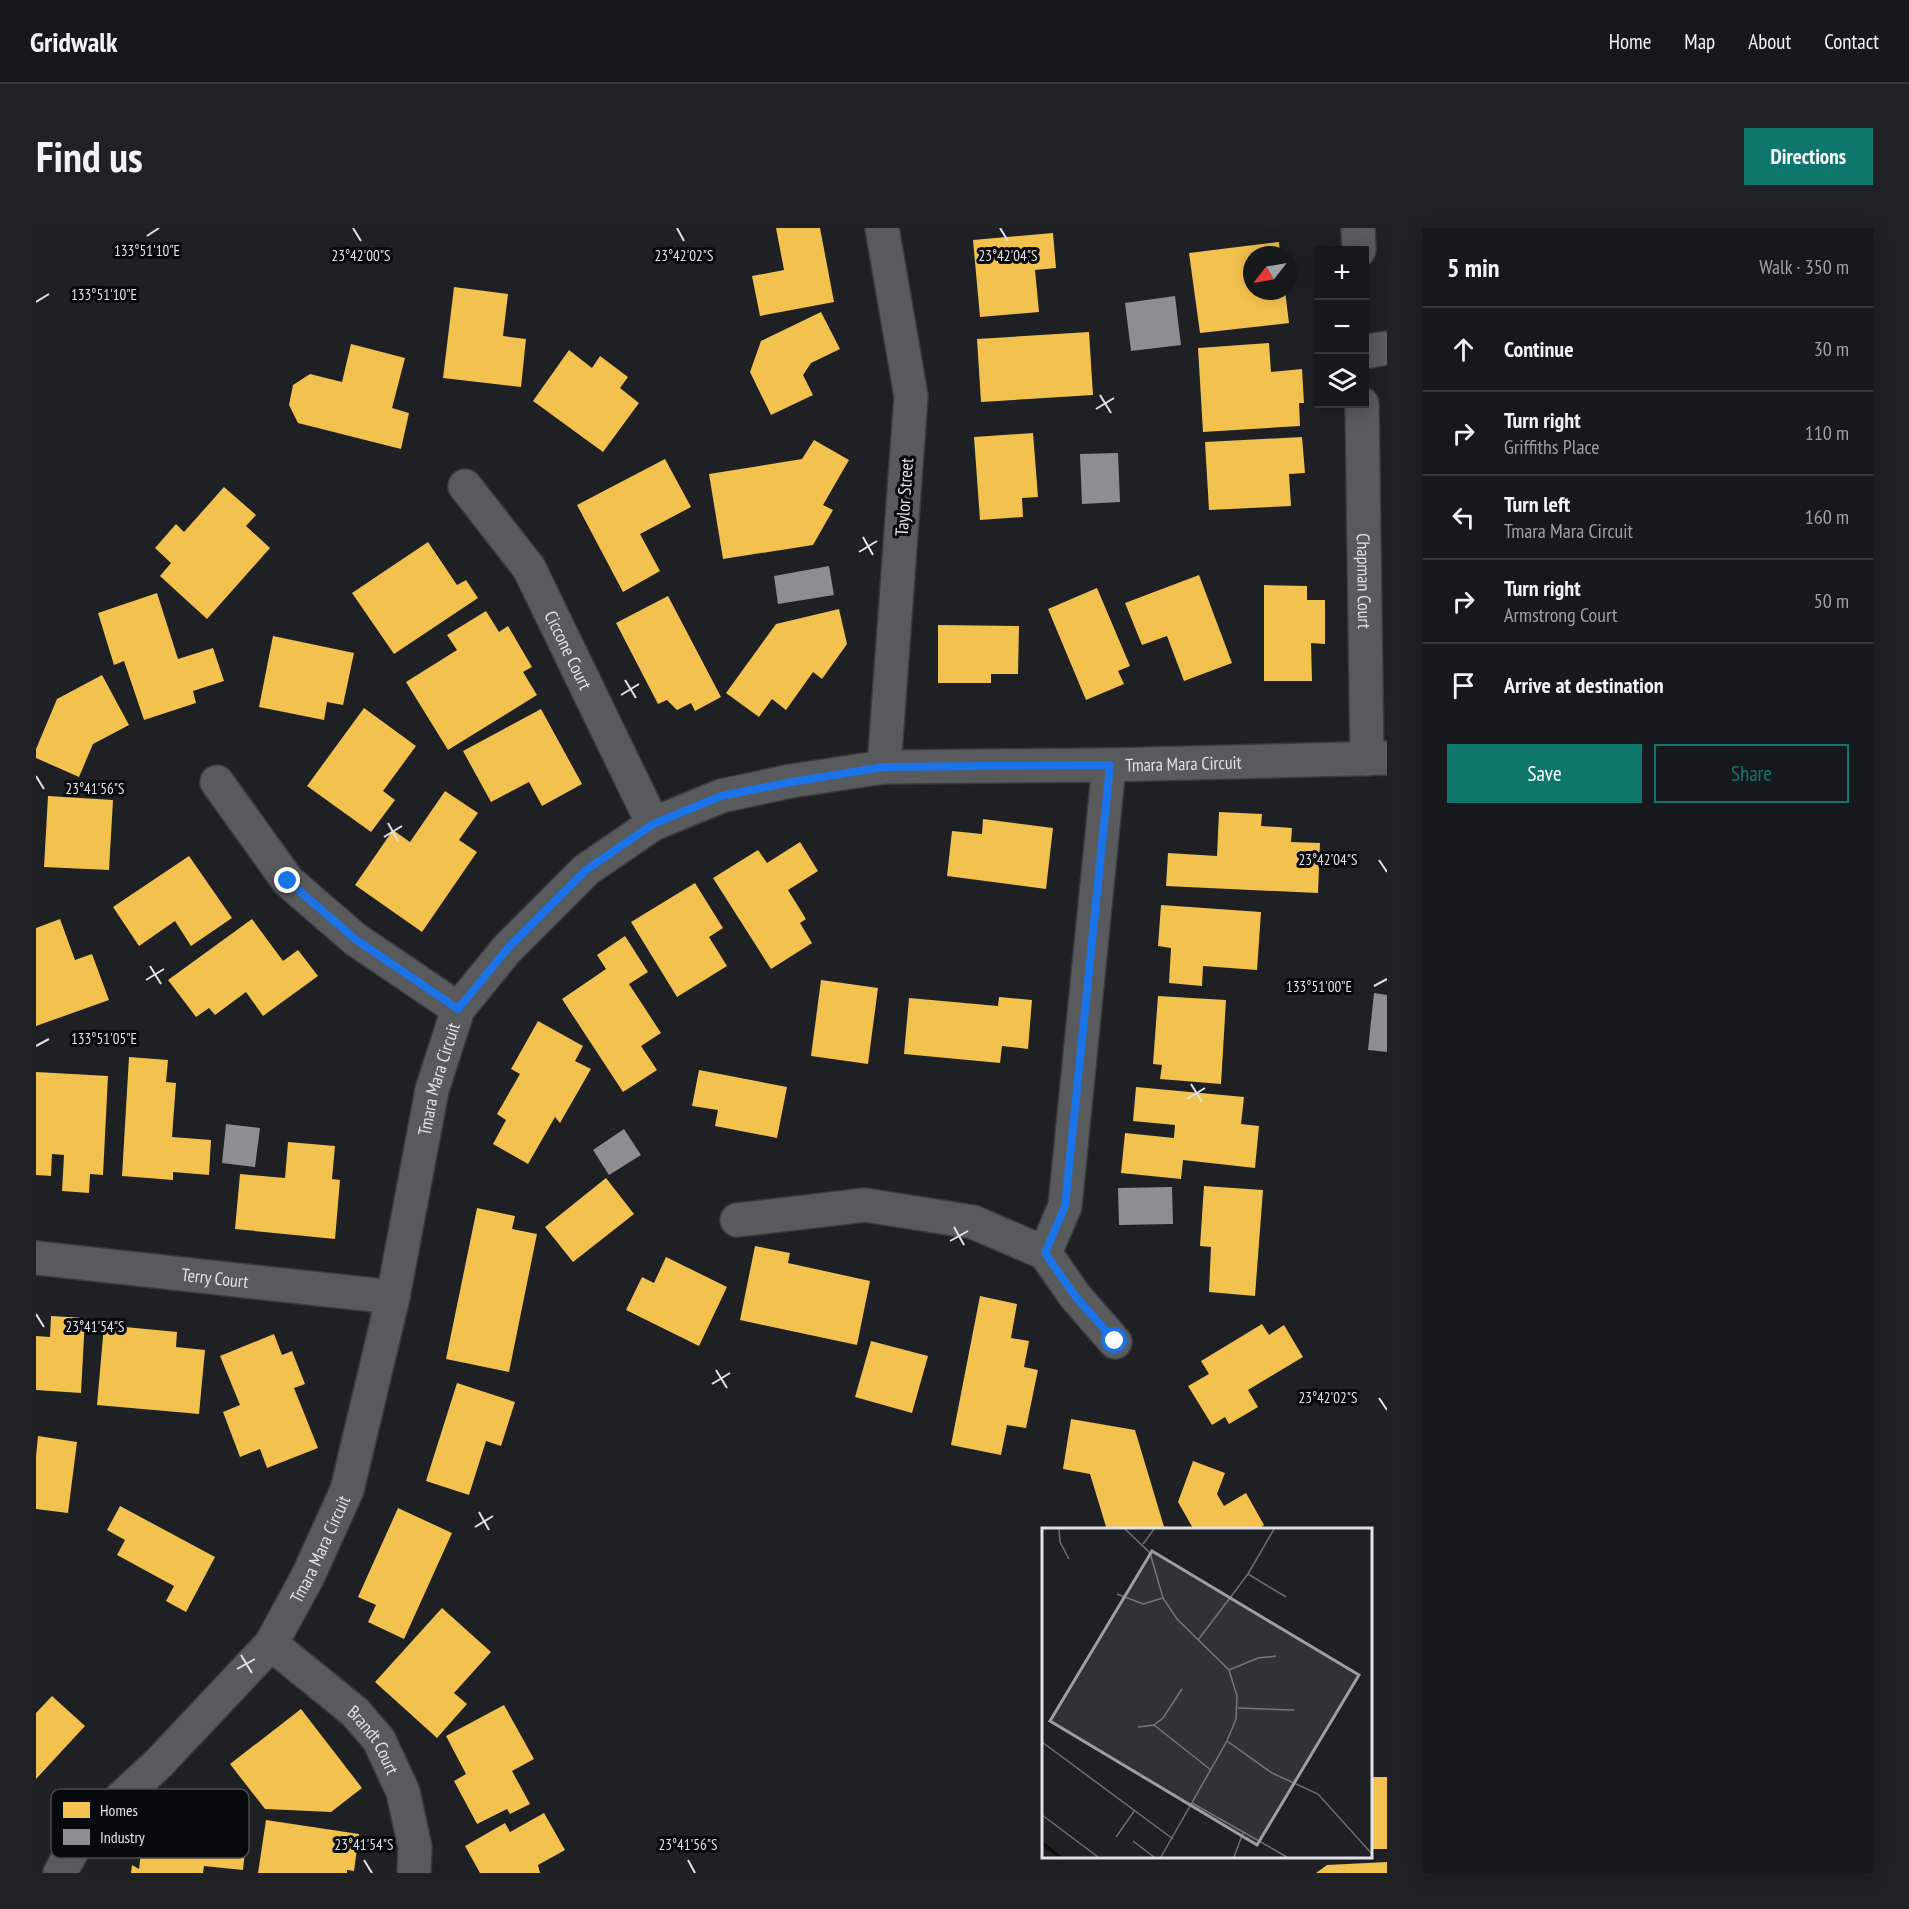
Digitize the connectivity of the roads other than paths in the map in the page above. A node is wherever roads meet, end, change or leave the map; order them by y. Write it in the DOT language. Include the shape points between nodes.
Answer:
graph roads {
  1 [pos="882,228"];
  2 [pos="1358,228"];
  3 [pos="1359,246"];
  4 [pos="1387,348"];
  5 [pos="1369,351"];
  6 [pos="1362,408"];
  7 [pos="465,486"];
  8 [pos="1377,759"];
  9 [pos="1110,765"];
  10 [pos="884,767"];
  11 [pos="217,782"];
  12 [pos="653,824"];
  13 [pos="458,1009"];
  14 [pos="737,1220"];
  15 [pos="1045,1253"];
  16 [pos="36,1258"];
  17 [pos="393,1297"];
  18 [pos="1115,1341"];
  19 [pos="271,1644"];
  20 [pos="131,1789"];
  21 [pos="68,1858"];
  22 [pos="60,1873"];
  23 [pos="414,1873"];
  1 -- 10 [label="street, Taylor Street" via="911,396"];
  2 -- 3 [label="street"];
  4 -- 5 [label="street"];
  6 -- 8 [label="street, Chapman Court"];
  7 -- 12 [label="street, Ciccone Court" via="529,568"];
  8 -- 9 [label="street, Tmara Mara Circuit"];
  9 -- 10 [label="street, Tmara Mara Circuit"];
  9 -- 15 [label="street" via="1065,1206"];
  10 -- 12 [label="street, Tmara Mara Circuit" via="721,796"];
  11 -- 13 [label="street" via="288,881 355,939"];
  12 -- 13 [label="street, Tmara Mara Circuit" via="586,870 507,949"];
  13 -- 17 [label="street, Tmara Mara Circuit" via="432,1090"];
  14 -- 15 [label="street" via="866,1205 974,1222"];
  15 -- 18 [label="street" via="1075,1296"];
  16 -- 17 [label="street, Terry Court"];
  17 -- 19 [label="street, Tmara Mara Circuit" via="347,1490 308,1576"];
  19 -- 20 [label="street, Tmara Mara Circuit"];
  19 -- 23 [label="street, Brandt Court" via="355,1712 379,1740 404,1792 415,1847"];
  21 -- 22 [label="street, Tmara Mara Circuit"];
}
